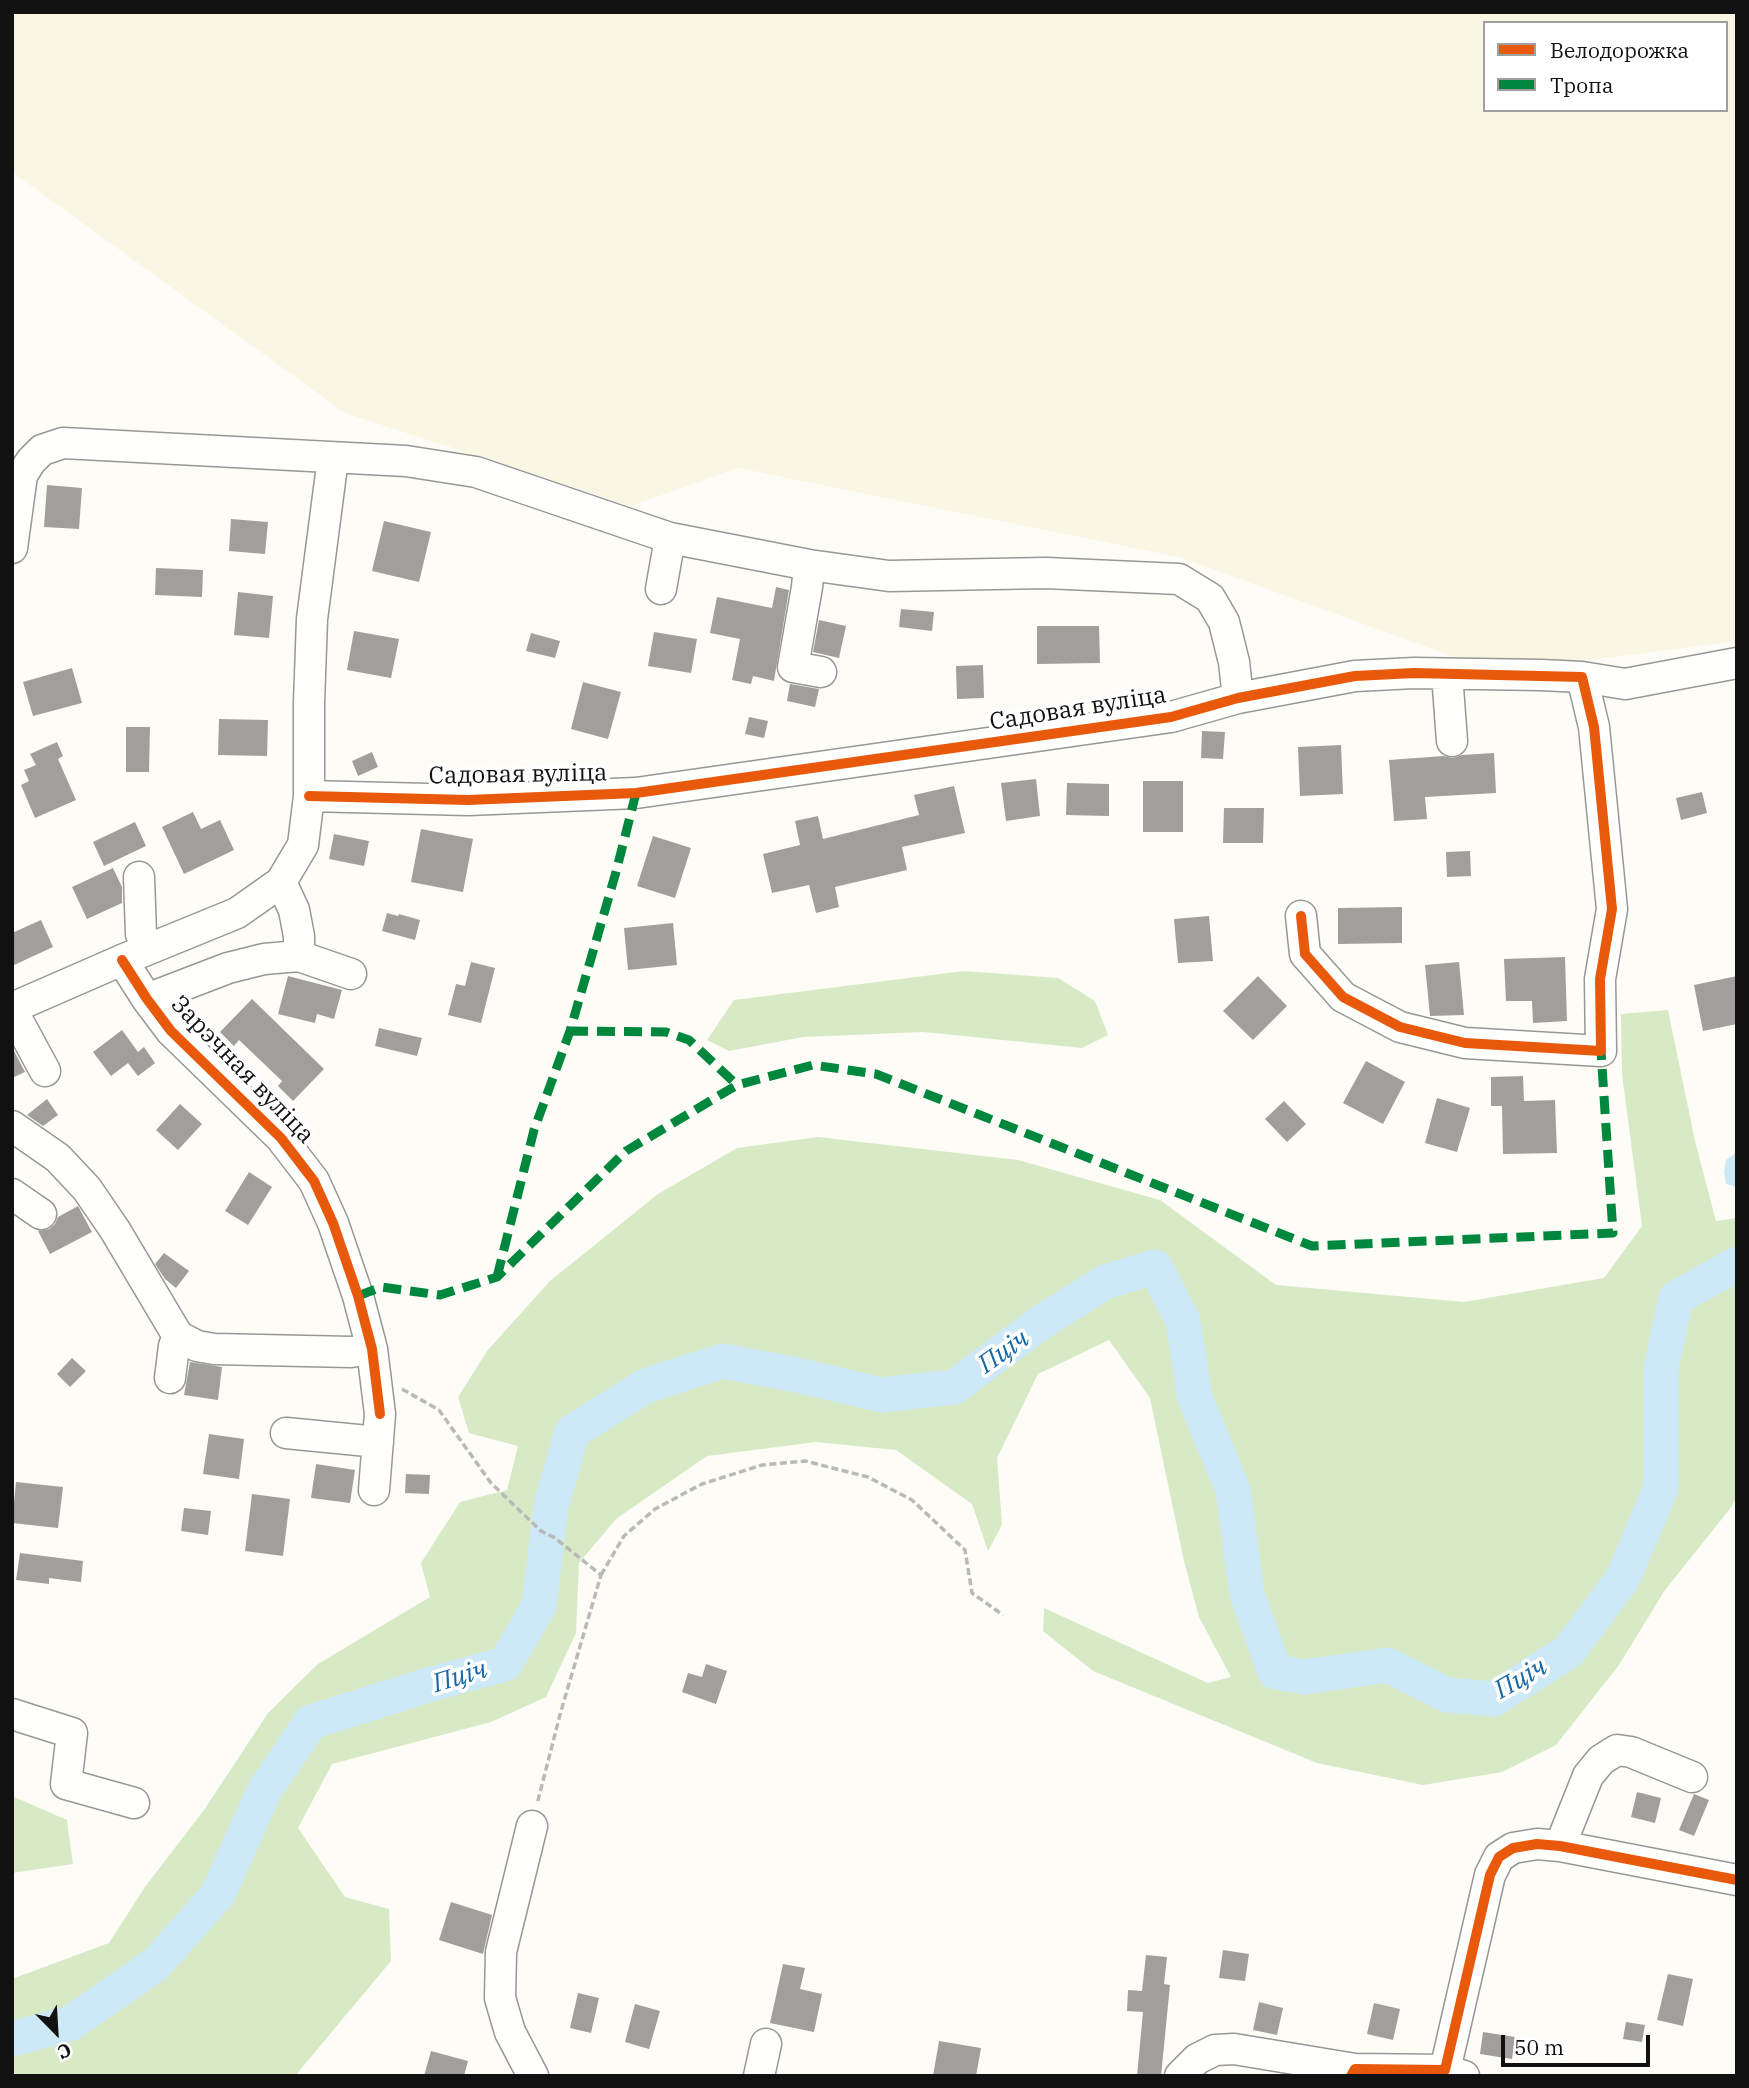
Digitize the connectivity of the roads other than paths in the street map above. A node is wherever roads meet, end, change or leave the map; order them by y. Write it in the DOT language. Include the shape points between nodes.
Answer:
graph roads {
  1 [pos="333,458"];
  2 [pos="670,538"];
  3 [pos="12,548"];
  4 [pos="808,565"];
  5 [pos="661,589"];
  6 [pos="1737,663"];
  7 [pos="821,672"];
  8 [pos="1447,674"];
  9 [pos="1582,677"];
  10 [pos="1238,698"];
  11 [pos="1452,741"];
  12 [pos="309,796"];
  13 [pos="139,877"];
  14 [pos="281,882"];
  15 [pos="1301,916"];
  16 [pos="135,954"];
  17 [pos="299,956"];
  18 [pos="351,974"];
  19 [pos="146,999"];
  20 [pos="12,1009"];
  21 [pos="45,1071"];
  22 [pos="12,1126"];
  23 [pos="12,1194"];
  24 [pos="41,1213"];
  25 [pos="178,1336"];
  26 [pos="374,1363"];
  27 [pos="170,1378"];
  28 [pos="379,1428"];
  29 [pos="286,1433"];
  30 [pos="374,1490"];
  31 [pos="12,1714"];
  32 [pos="1692,1777"];
  33 [pos="134,1803"];
  34 [pos="532,1826"];
  35 [pos="1560,1846"];
  36 [pos="1737,1880"];
  37 [pos="766,2043"];
  38 [pos="1353,2073"];
  39 [pos="1455,2073"];
  40 [pos="533,2076"];
  41 [pos="759,2076"];
  42 [pos="1180,2076"];
  1 -- 2 [label="street" via="406,461 477,472"];
  1 -- 3 [label="street" via="63,443 42,450 22,475"];
  1 -- 12 [label="street" via="312,619"];
  2 -- 4 [label="street"];
  2 -- 5 [label="street"];
  4 -- 7 [label="street" via="793,667"];
  4 -- 10 [label="street" via="889,576 1046,573 1179,579 1210,598 1224,622"];
  6 -- 9 [label="street, Садовая вуліца" via="1625,684"];
  8 -- 9 [label="street, Садовая вуліца"];
  8 -- 10 [label="street, Садовая вуліца" via="1355,676"];
  8 -- 11 [label="street"];
  9 -- 15 [label="street" via="1594,727 1612,909 1600,979 1601,1051 1465,1044 1400,1027 1343,998 1305,954"];
  10 -- 12 [label="street, Садовая вуліца" via="1171,717 636,793 468,800"];
  12 -- 14 [label="street" via="303,845"];
  13 -- 16 [label="street" via="141,934"];
  14 -- 16 [label="street" via="236,913"];
  14 -- 17 [label="street" via="294,910"];
  16 -- 19 [label="street, Зарэчная вуліца"];
  16 -- 20 [label="street"];
  17 -- 18 [label="street"];
  17 -- 19 [label="street" via="228,968"];
  19 -- 26 [label="street, Зарэчная вуліца" via="172,1031 281,1138 314,1181 358,1296"];
  20 -- 21 [label="street"];
  22 -- 25 [label="street" via="58,1158 87,1189"];
  23 -- 24 [label="street"];
  25 -- 26 [label="street" via="214,1349 351,1352"];
  25 -- 27 [label="street"];
  26 -- 28 [label="street, Зарэчная вуліца"];
  28 -- 29 [label="street"];
  28 -- 30 [label="street, Зарэчная вуліца"];
  31 -- 33 [label="street" via="72,1733 66,1784"];
  32 -- 35 [label="street" via="1617,1750 1588,1776"];
  34 -- 40 [label="street" via="501,1952 500,1998 510,2032"];
  35 -- 36 [label="street"];
  35 -- 39 [label="street" via="1513,1848 1499,1857 1490,1875"];
  37 -- 41 [label="street"];
  38 -- 39 [label="street"];
  38 -- 42 [label="street" via="1234,2049 1214,2050"];
}
